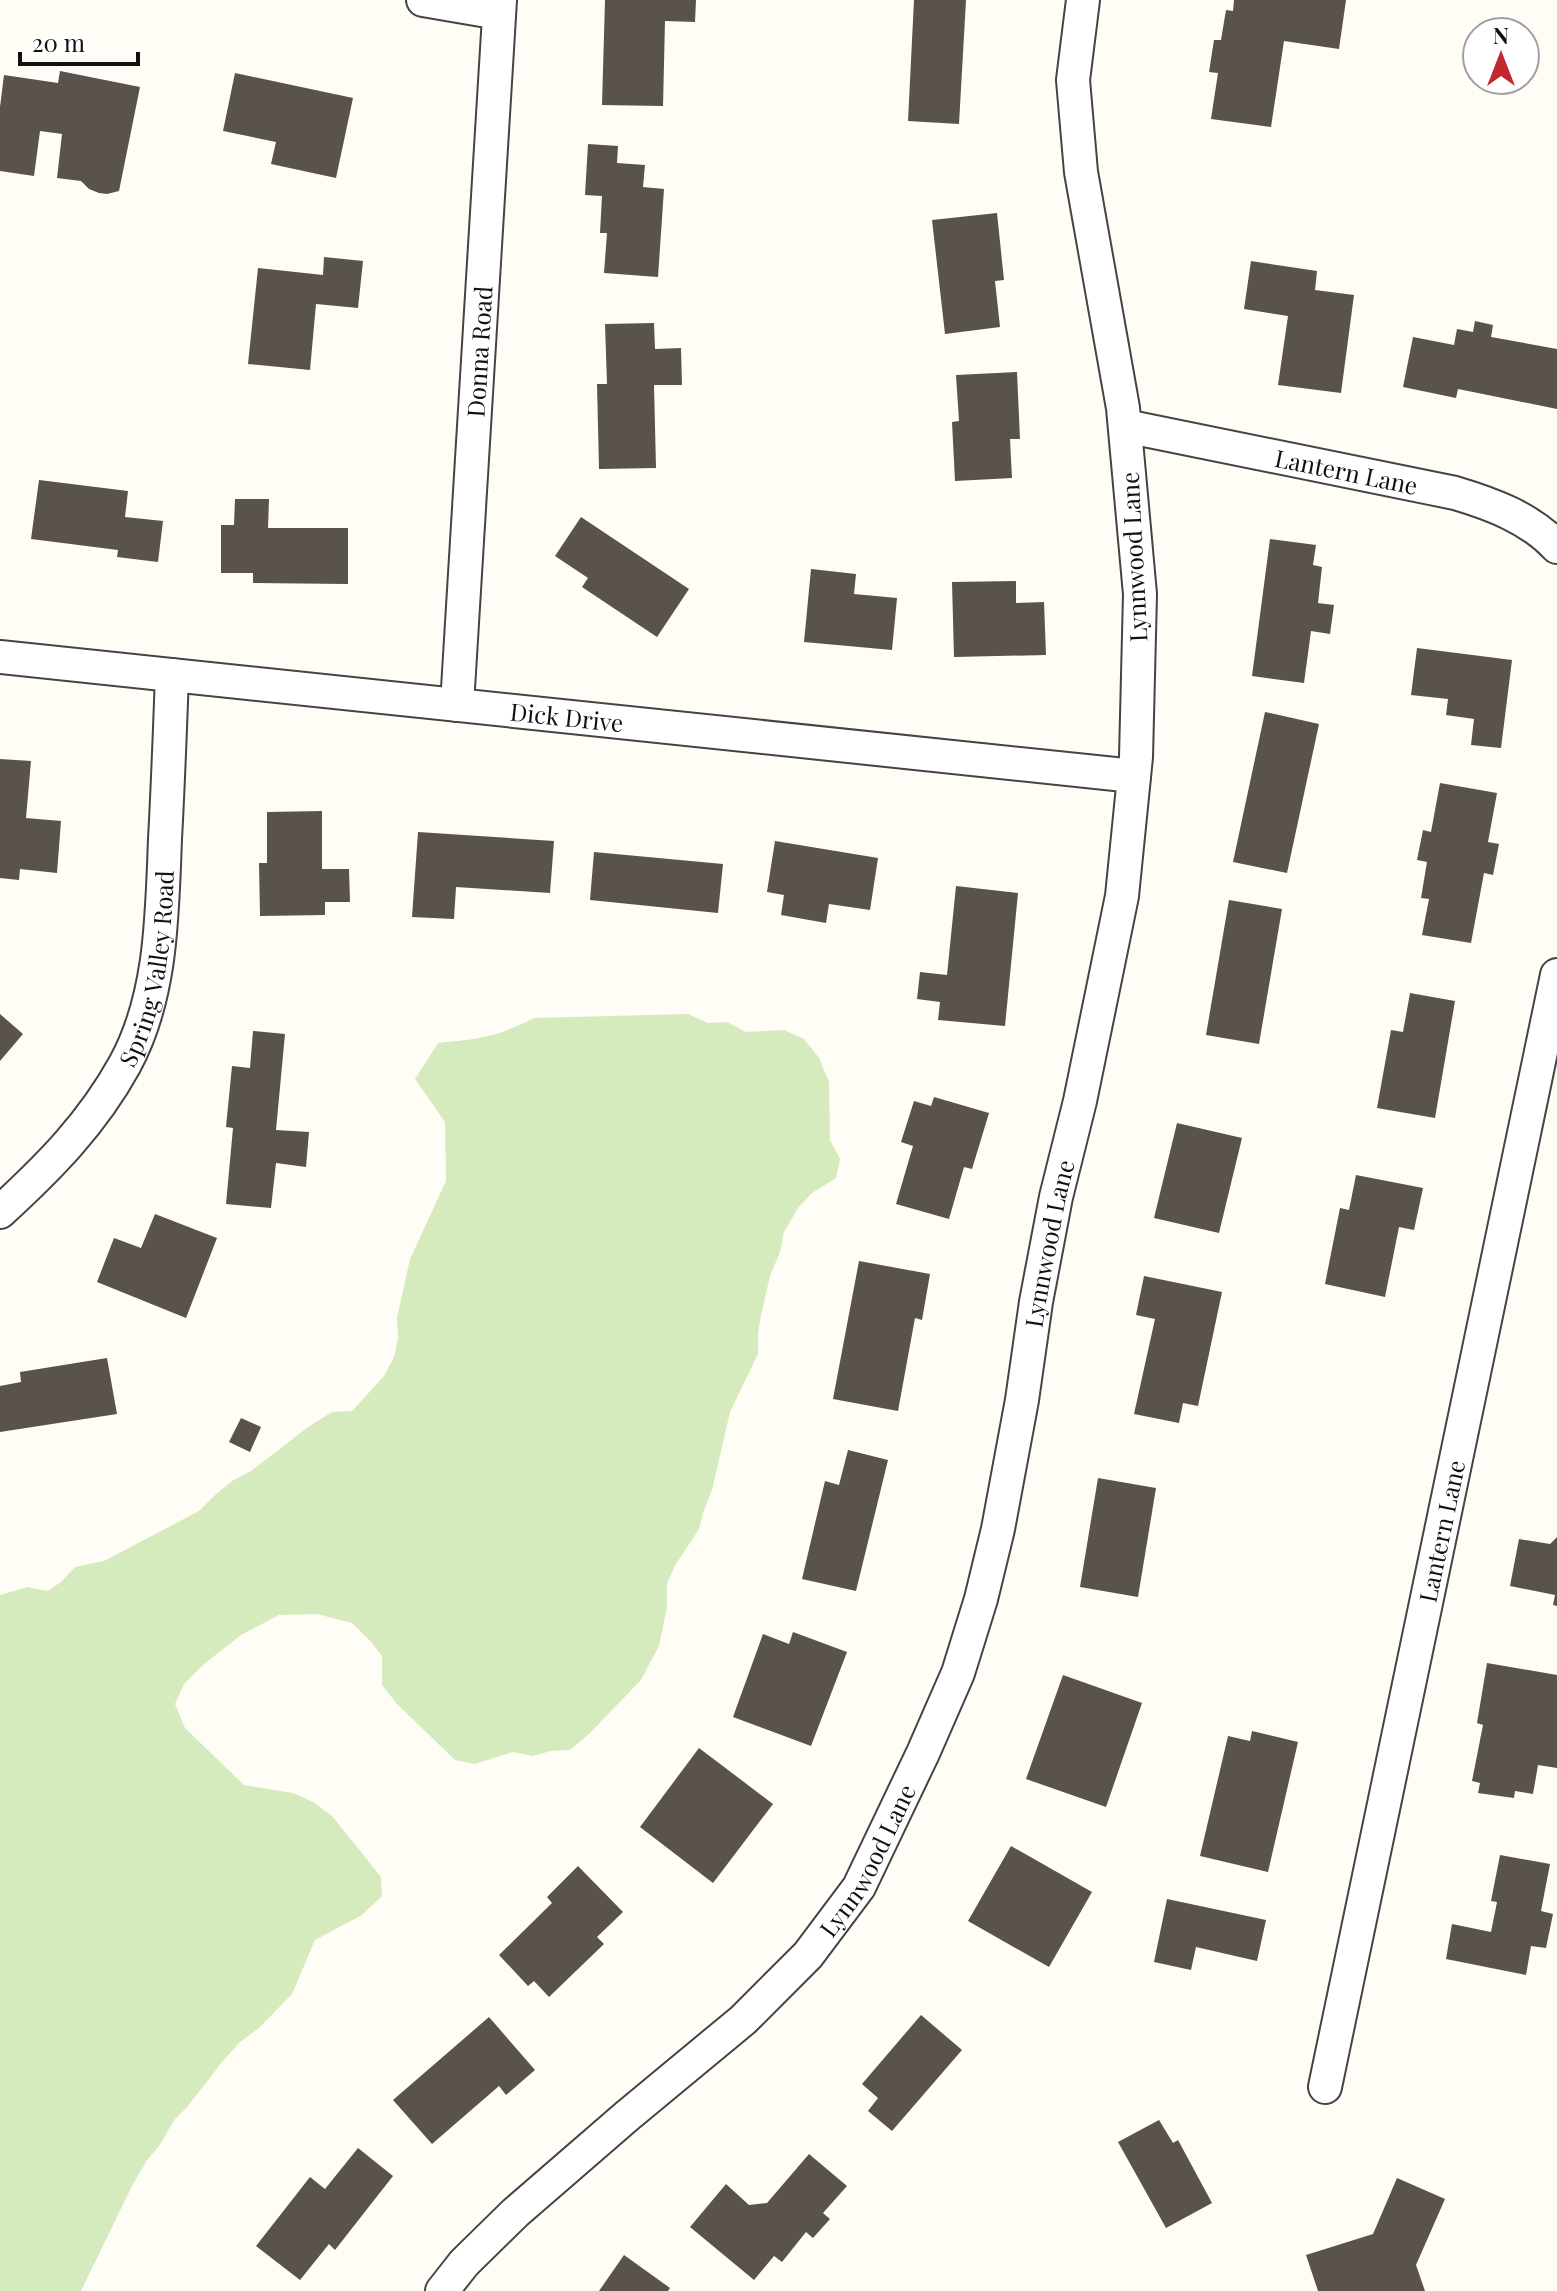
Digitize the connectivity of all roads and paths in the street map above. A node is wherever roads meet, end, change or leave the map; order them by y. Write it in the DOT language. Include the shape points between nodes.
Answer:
graph roads {
  1 [pos="423,0"];
  2 [pos="1083,0"];
  3 [pos="499,6"];
  4 [pos="1125,426"];
  5 [pos="1557,547"];
  6 [pos="0,657"];
  7 [pos="172,675"];
  8 [pos="457,705"];
  9 [pos="1134,776"];
  10 [pos="1557,975"];
  11 [pos="0,1212"];
  12 [pos="1325,2087"];
  13 [pos="442,2291"];
  1 -- 3 [label="street"];
  2 -- 4 [label="street, Lynnwood Lane" via="1073,80 1081,172"];
  3 -- 8 [label="street, Donna Road"];
  4 -- 5 [label="street, Lantern Lane" via="1450,491 1516,516"];
  4 -- 9 [label="street, Lynnwood Lane" via="1140,594"];
  6 -- 7 [label="street, Dick Drive"];
  7 -- 8 [label="street, Dick Drive"];
  7 -- 11 [label="street, Spring Valley Road" via="162,917 145,1016 126,1063 87,1124"];
  8 -- 9 [label="street, Dick Drive"];
  9 -- 13 [label="street, Lynnwood Lane" via="1122,896 1053,1212 998,1529 958,1673 923,1753 859,1887 808,1955 743,2020 515,2213"];
  10 -- 12 [label="street, Lantern Lane"];
}
